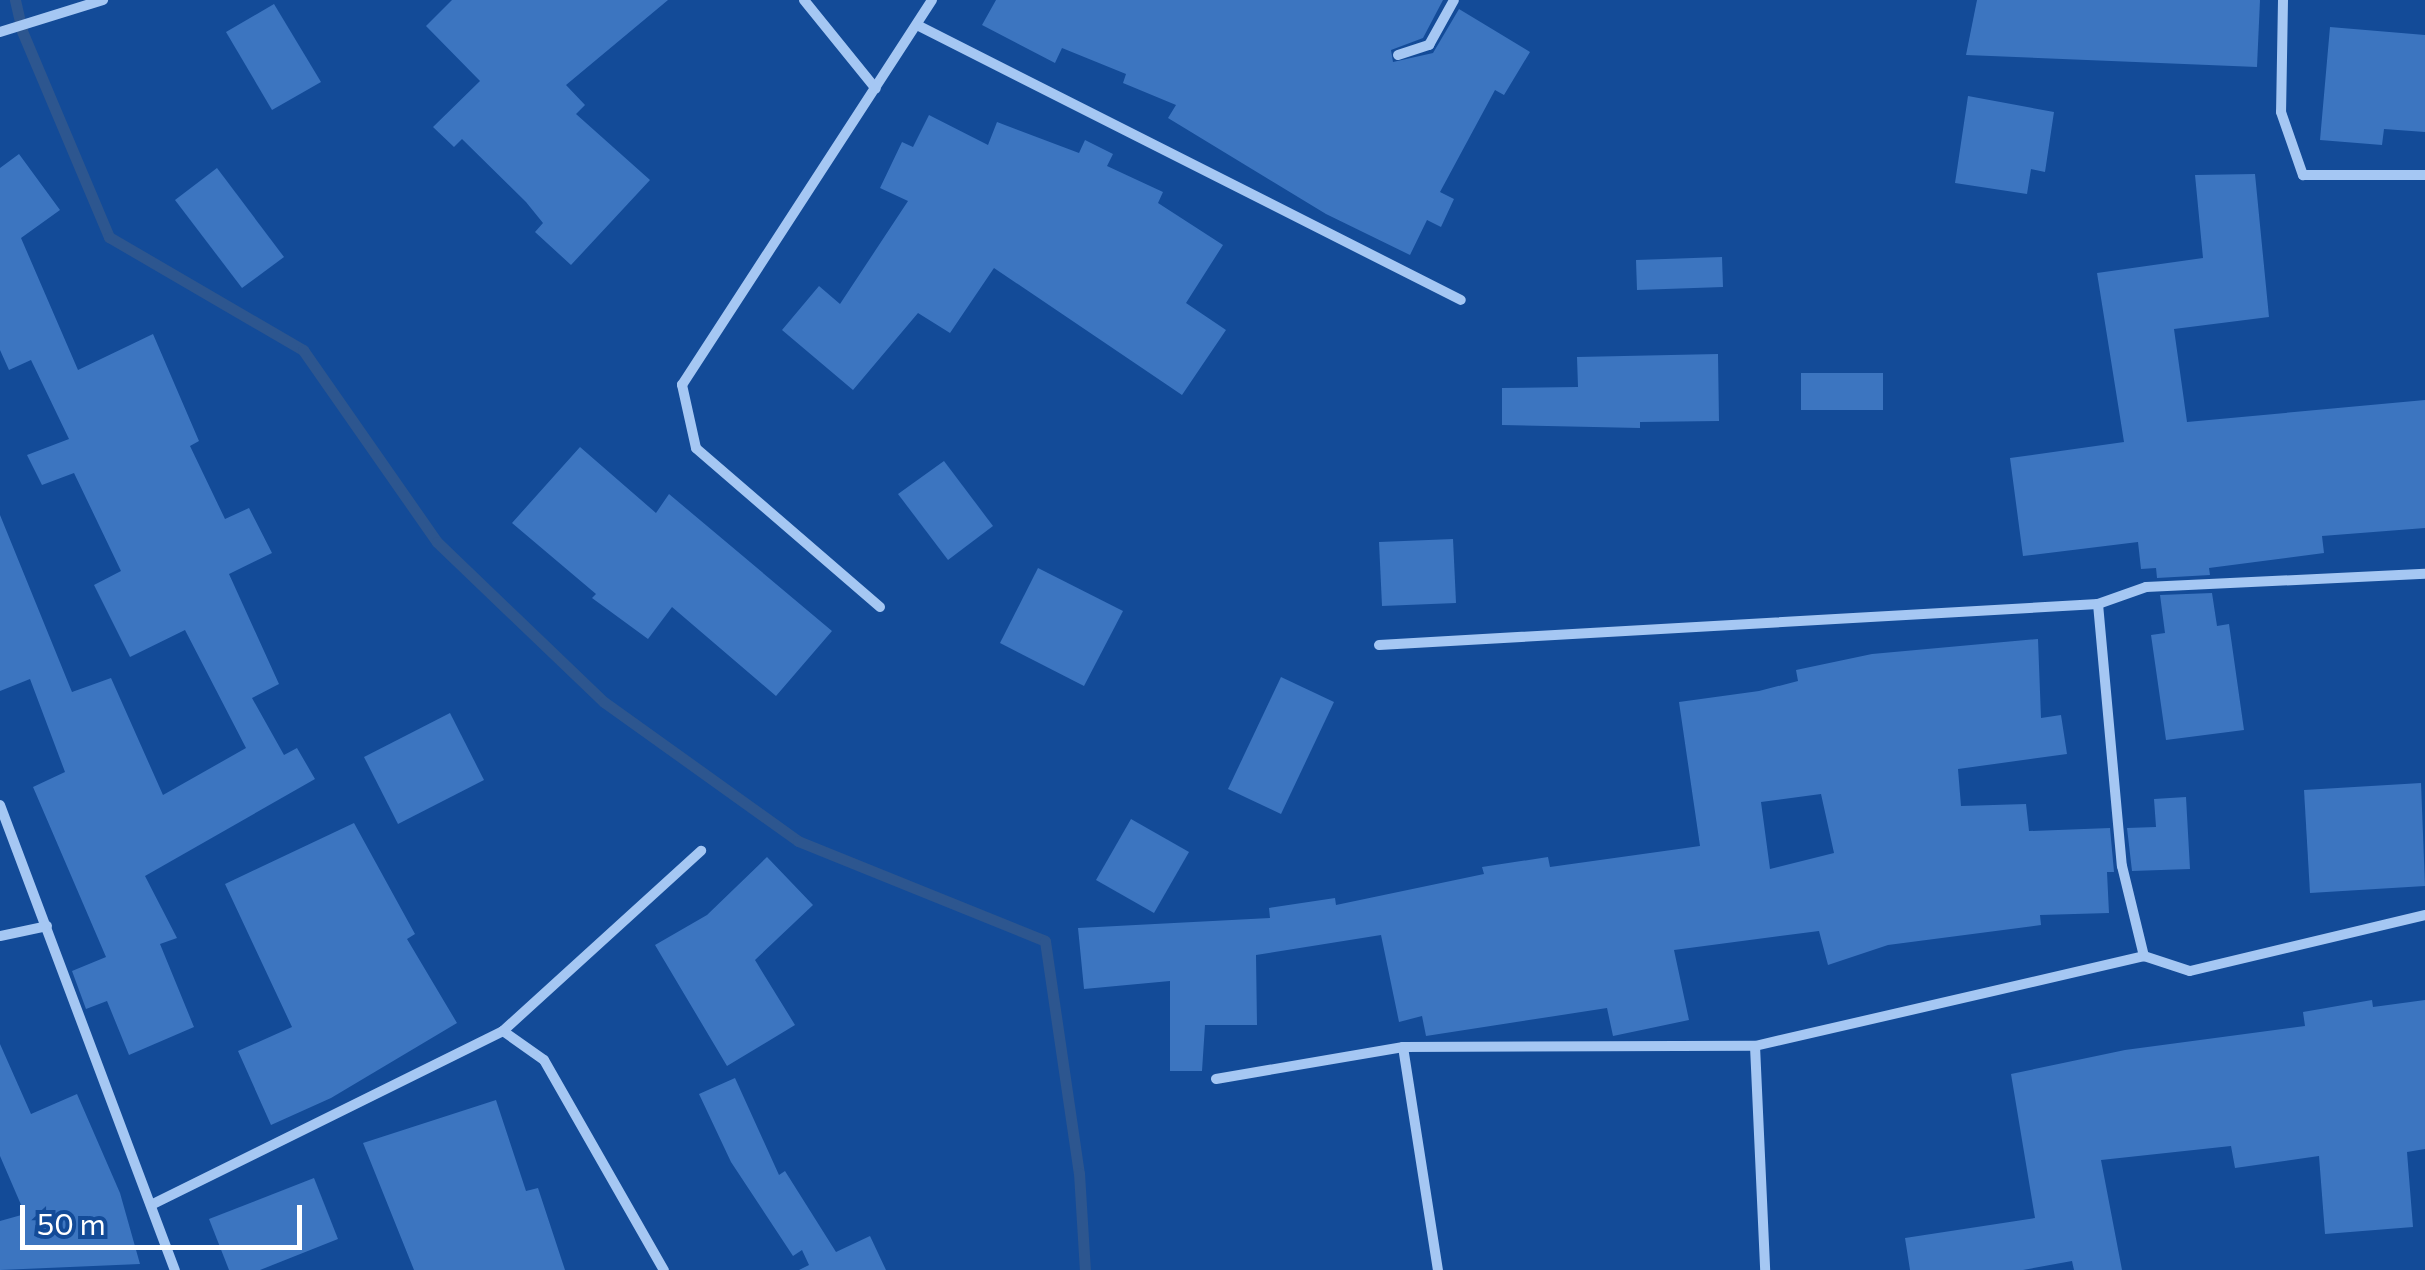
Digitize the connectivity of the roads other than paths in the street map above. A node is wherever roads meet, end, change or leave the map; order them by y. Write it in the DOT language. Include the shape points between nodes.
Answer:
graph roads {
  1 [pos="103,0"];
  2 [pos="804,0"];
  3 [pos="932,0"];
  4 [pos="1454,0"];
  5 [pos="2283,0"];
  6 [pos="920,26"];
  7 [pos="0,32"];
  8 [pos="1398,56"];
  9 [pos="876,88"];
  10 [pos="2425,175"];
  11 [pos="1461,300"];
  12 [pos="2425,574"];
  13 [pos="2098,604"];
  14 [pos="880,607"];
  15 [pos="1379,645"];
  16 [pos="0,805"];
  17 [pos="701,851"];
  18 [pos="2425,915"];
  19 [pos="47,926"];
  20 [pos="0,936"];
  21 [pos="2144,956"];
  22 [pos="503,1032"];
  23 [pos="1755,1046"];
  24 [pos="1402,1047"];
  25 [pos="1216,1079"];
  26 [pos="153,1204"];
  27 [pos="175,1270"];
  28 [pos="664,1270"];
  29 [pos="1438,1270"];
  30 [pos="1765,1270"];
  1 -- 7 [label="street"];
  2 -- 9 [label="street"];
  3 -- 6 [label="street"];
  4 -- 8 [label="street" via="1429,46"];
  5 -- 10 [label="street" via="2281,112 2303,175"];
  6 -- 9 [label="street"];
  6 -- 11 [label="street"];
  9 -- 14 [label="street" via="682,384 696,448"];
  12 -- 13 [label="street" via="2146,587"];
  13 -- 15 [label="street"];
  13 -- 21 [label="street" via="2122,866"];
  16 -- 19 [label="street"];
  17 -- 22 [label="street"];
  18 -- 21 [label="street" via="2190,971"];
  19 -- 20 [label="street"];
  19 -- 26 [label="street"];
  21 -- 23 [label="street"];
  22 -- 26 [label="street"];
  22 -- 28 [label="street" via="544,1060"];
  23 -- 24 [label="street"];
  23 -- 30 [label="street"];
  24 -- 25 [label="street"];
  24 -- 29 [label="street"];
  26 -- 27 [label="street"];
}
